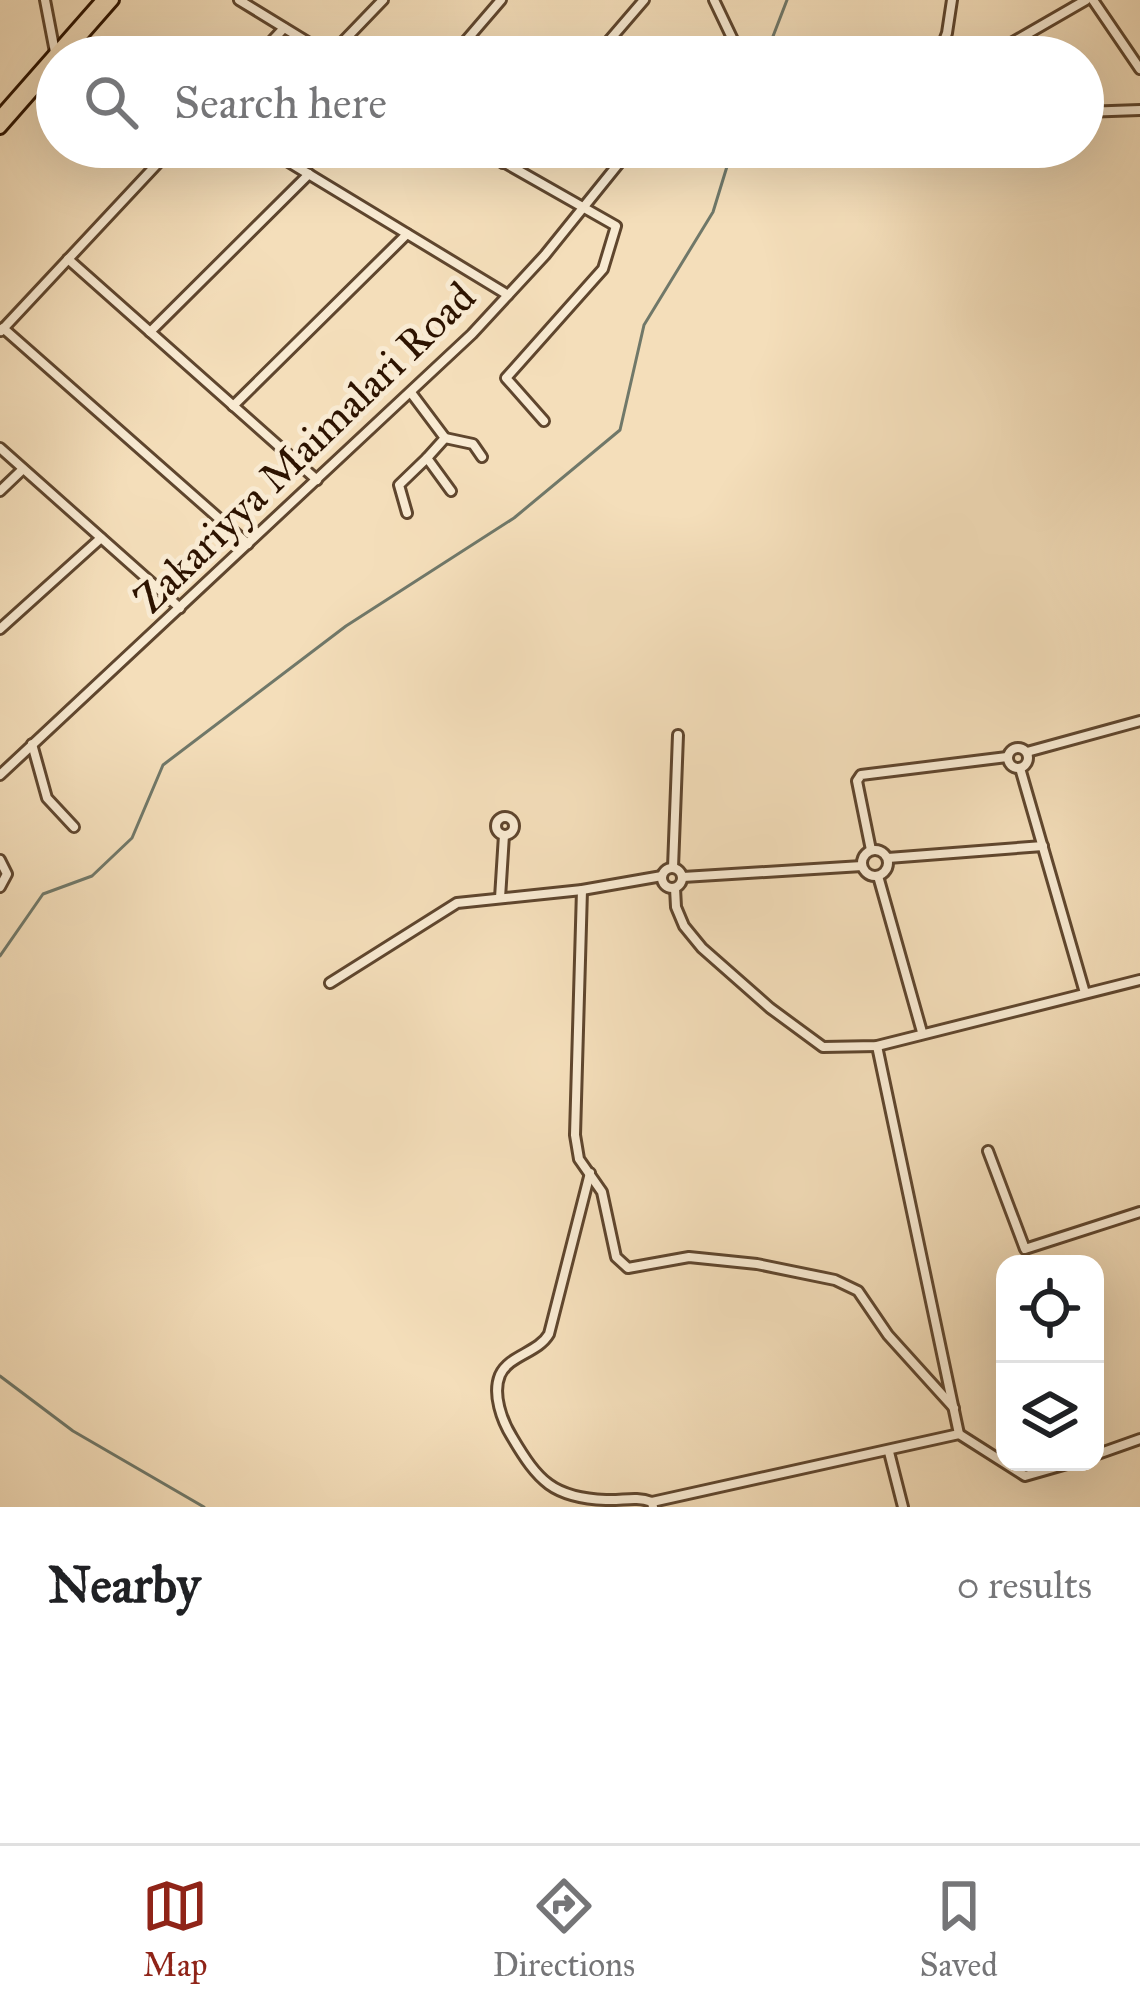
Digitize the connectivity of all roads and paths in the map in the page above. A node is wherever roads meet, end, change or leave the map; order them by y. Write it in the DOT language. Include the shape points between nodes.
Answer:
graph roads {
  1 [pos="45,0"];
  2 [pos="102,0"];
  3 [pos="113,0"];
  4 [pos="239,0"];
  5 [pos="383,0"];
  6 [pos="501,0"];
  7 [pos="644,0"];
  8 [pos="714,0"];
  9 [pos="952,0"];
  10 [pos="1090,0"];
  11 [pos="284,28"];
  12 [pos="53,36"];
  13 [pos="75,36"];
  14 [pos="79,36"];
  15 [pos="277,36"];
  16 [pos="297,36"];
  17 [pos="350,36"];
  18 [pos="470,36"];
  19 [pos="613,36"];
  20 [pos="731,36"];
  21 [pos="946,36"];
  22 [pos="1025,36"];
  23 [pos="1140,69"];
  24 [pos="36,82"];
  25 [pos="26,93"];
  26 [pos="1140,110"];
  27 [pos="1104,111"];
  28 [pos="0,116"];
  29 [pos="0,128"];
  30 [pos="153,168"];
  31 [pos="299,168"];
  32 [pos="510,168"];
  33 [pos="614,168"];
  34 [pos="309,174"];
  35 [pos="580,209"];
  36 [pos="407,234"];
  37 [pos="68,259"];
  38 [pos="508,295"];
  39 [pos="2,330"];
  40 [pos="150,332"];
  41 [pos="412,394"];
  42 [pos="233,406"];
  43 [pos="544,421"];
  44 [pos="445,438"];
  45 [pos="0,448"];
  46 [pos="427,458"];
  47 [pos="482,458"];
  48 [pos="23,469"];
  49 [pos="316,480"];
  50 [pos="0,491"];
  51 [pos="451,491"];
  52 [pos="407,513"];
  53 [pos="101,538"];
  54 [pos="248,544"];
  55 [pos="180,608"];
  56 [pos="0,629"];
  57 [pos="1140,721"];
  58 [pos="678,735"];
  59 [pos="32,744"];
  60 [pos="1027,752"];
  61 [pos="1007,757"];
  62 [pos="1020,768"];
  63 [pos="0,775"];
  64 [pos="74,827"];
  65 [pos="504,835"];
  66 [pos="1043,846"];
  67 [pos="871,850"];
  68 [pos="888,858"];
  69 [pos="0,860"];
  70 [pos="862,866"];
  71 [pos="673,868"];
  72 [pos="662,875"];
  73 [pos="878,876"];
  74 [pos="682,877"];
  75 [pos="0,887"];
  76 [pos="675,888"];
  77 [pos="582,890"];
  78 [pos="500,898"];
  79 [pos="1140,980"];
  80 [pos="330,983"];
  81 [pos="1085,993"];
  82 [pos="922,1032"];
  83 [pos="877,1046"];
  84 [pos="988,1151"];
  85 [pos="590,1173"];
  86 [pos="1140,1212"];
  87 [pos="954,1408"];
  88 [pos="959,1434"];
  89 [pos="1140,1438"];
  90 [pos="889,1452"];
  91 [pos="1104,1452"];
  92 [pos="996,1458"];
  93 [pos="653,1504"];
  94 [pos="902,1507"];
  1 -- 12 [label="street"];
  2 -- 13 [label="highway"];
  3 -- 14 [label="highway"];
  4 -- 11 [label="street"];
  5 -- 17 [label="street"];
  6 -- 18 [label="street"];
  7 -- 19 [label="street"];
  8 -- 20 [label="street"];
  9 -- 21 [label="street"];
  10 -- 22 [label="street"];
  10 -- 23 [label="street"];
  11 -- 15 [label="street"];
  11 -- 16 [label="street"];
  24 -- 25 [label="highway"];
  25 -- 28 [label="highway"];
  25 -- 29 [label="highway"];
  26 -- 27 [label="street"];
  30 -- 37 [label="street"];
  31 -- 34 [label="street"];
  32 -- 35 [label="street"];
  33 -- 35 [label="street, Zakariyya Maimalari Road"];
  34 -- 36 [label="street"];
  34 -- 40 [label="street"];
  35 -- 38 [label="street, Zakariyya Maimalari Road"];
  35 -- 43 [label="street" via="616,226 608,262 506,378"];
  36 -- 38 [label="street"];
  36 -- 42 [label="street"];
  37 -- 39 [label="street"];
  37 -- 40 [label="street"];
  38 -- 41 [label="street, Zakariyya Maimalari Road"];
  39 -- 54 [label="street"];
  40 -- 42 [label="street"];
  41 -- 44 [label="street"];
  41 -- 49 [label="street, Zakariyya Maimalari Road"];
  42 -- 49 [label="street"];
  44 -- 46 [label="street"];
  44 -- 47 [label="street" via="473,444"];
  45 -- 48 [label="street"];
  46 -- 51 [label="street"];
  46 -- 52 [label="street" via="399,485"];
  48 -- 50 [label="street"];
  48 -- 53 [label="street"];
  49 -- 54 [label="street, Zakariyya Maimalari Road"];
  53 -- 55 [label="street"];
  53 -- 56 [label="street"];
  54 -- 55 [label="street, Zakariyya Maimalari Road"];
  55 -- 59 [label="street, Zakariyya Maimalari Road"];
  57 -- 60 [label="street"];
  58 -- 71 [label="street"];
  59 -- 63 [label="street, Zakariyya Maimalari Road"];
  59 -- 64 [label="street" via="47,798"];
  60 -- 61 [label="street" via="1015,747"];
  60 -- 62 [label="street"];
  61 -- 62 [label="street"];
  61 -- 67 [label="street" via="861,775"];
  62 -- 66 [label="street"];
  65 -- 78 [label="street"];
  66 -- 68 [label="street"];
  66 -- 81 [label="street"];
  67 -- 68 [label="street"];
  67 -- 70 [label="street"];
  68 -- 73 [label="street"];
  69 -- 75 [label="street" via="7,874"];
  70 -- 73 [label="street"];
  70 -- 74 [label="street"];
  71 -- 72 [label="street"];
  71 -- 74 [label="street"];
  72 -- 76 [label="street"];
  72 -- 77 [label="street"];
  73 -- 82 [label="street"];
  74 -- 76 [label="street"];
  76 -- 83 [label="street" via="693,937 797,1030 823,1047"];
  77 -- 78 [label="street"];
  77 -- 85 [label="street" via="575,1135"];
  78 -- 80 [label="street" via="445,908"];
  79 -- 81 [label="street"];
  81 -- 82 [label="street"];
  82 -- 83 [label="street"];
  83 -- 87 [label="street"];
  84 -- 86 [label="street" via="1025,1249"];
  85 -- 87 [label="street" via="621,1264 689,1257 835,1280 858,1291"];
  85 -- 93 [label="street" via="549,1334 508,1365 497,1395 504,1424 545,1486"];
  87 -- 88 [label="street"];
  88 -- 90 [label="street"];
  88 -- 92 [label="street"];
  89 -- 91 [label="street"];
  90 -- 93 [label="street"];
  90 -- 94 [label="street"];
}
